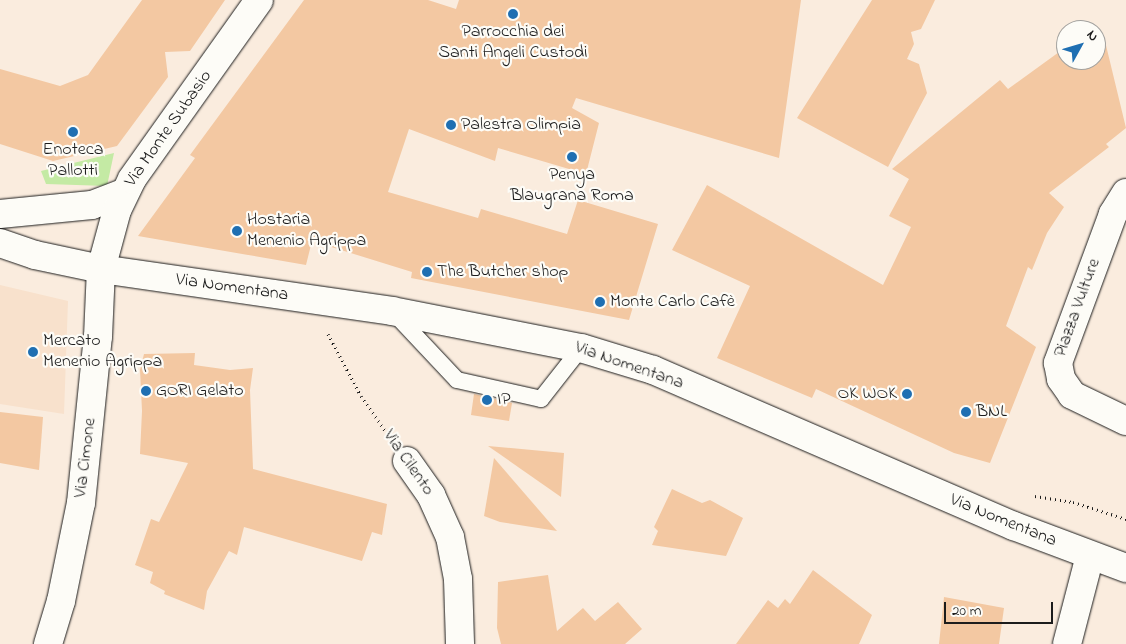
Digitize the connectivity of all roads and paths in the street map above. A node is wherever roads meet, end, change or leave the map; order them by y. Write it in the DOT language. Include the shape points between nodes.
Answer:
graph roads {
  1 [pos="259,0"];
  2 [pos="124,193"];
  3 [pos="1126,193"];
  4 [pos="0,214"];
  5 [pos="0,243"];
  6 [pos="101,269"];
  7 [pos="309,299"];
  8 [pos="392,311"];
  9 [pos="581,348"];
  10 [pos="1126,421"];
  11 [pos="407,461"];
  12 [pos="1033,496"];
  13 [pos="1126,519"];
  14 [pos="1090,556"];
  15 [pos="1126,568"];
  16 [pos="48,644"];
  17 [pos="460,644"];
  18 [pos="1067,644"];
  1 -- 2 [label="main road, Via Monte Subasio"];
  2 -- 4 [label="main road" via="92,205"];
  2 -- 6 [label="main road, Via Monte Subasio"];
  3 -- 10 [label="main road, Piazza Vulture" via="1112,214 1058,363 1061,379 1072,395"];
  5 -- 6 [label="main road, Via Nomentana" via="35,255"];
  6 -- 7 [label="main road, Via Nomentana"];
  6 -- 16 [label="main road, Via Cimone" via="98,337 81,503 61,602"];
  7 -- 8 [label="main road, Via Nomentana"];
  7 -- 11 [label="path, Via Cilento" via="361,396"];
  8 -- 9 [label="main road, Via Nomentana"];
  8 -- 9 [label="lane" via="457,380 541,399"];
  9 -- 14 [label="main road, Via Nomentana" via="654,370 978,511"];
  11 -- 17 [label="main road, Via Cilento" via="431,495 450,537 458,579"];
  12 -- 13 [label="path" via="1073,502"];
  14 -- 15 [label="main road, Via Nomentana"];
  14 -- 18 [label="main road"];
}
